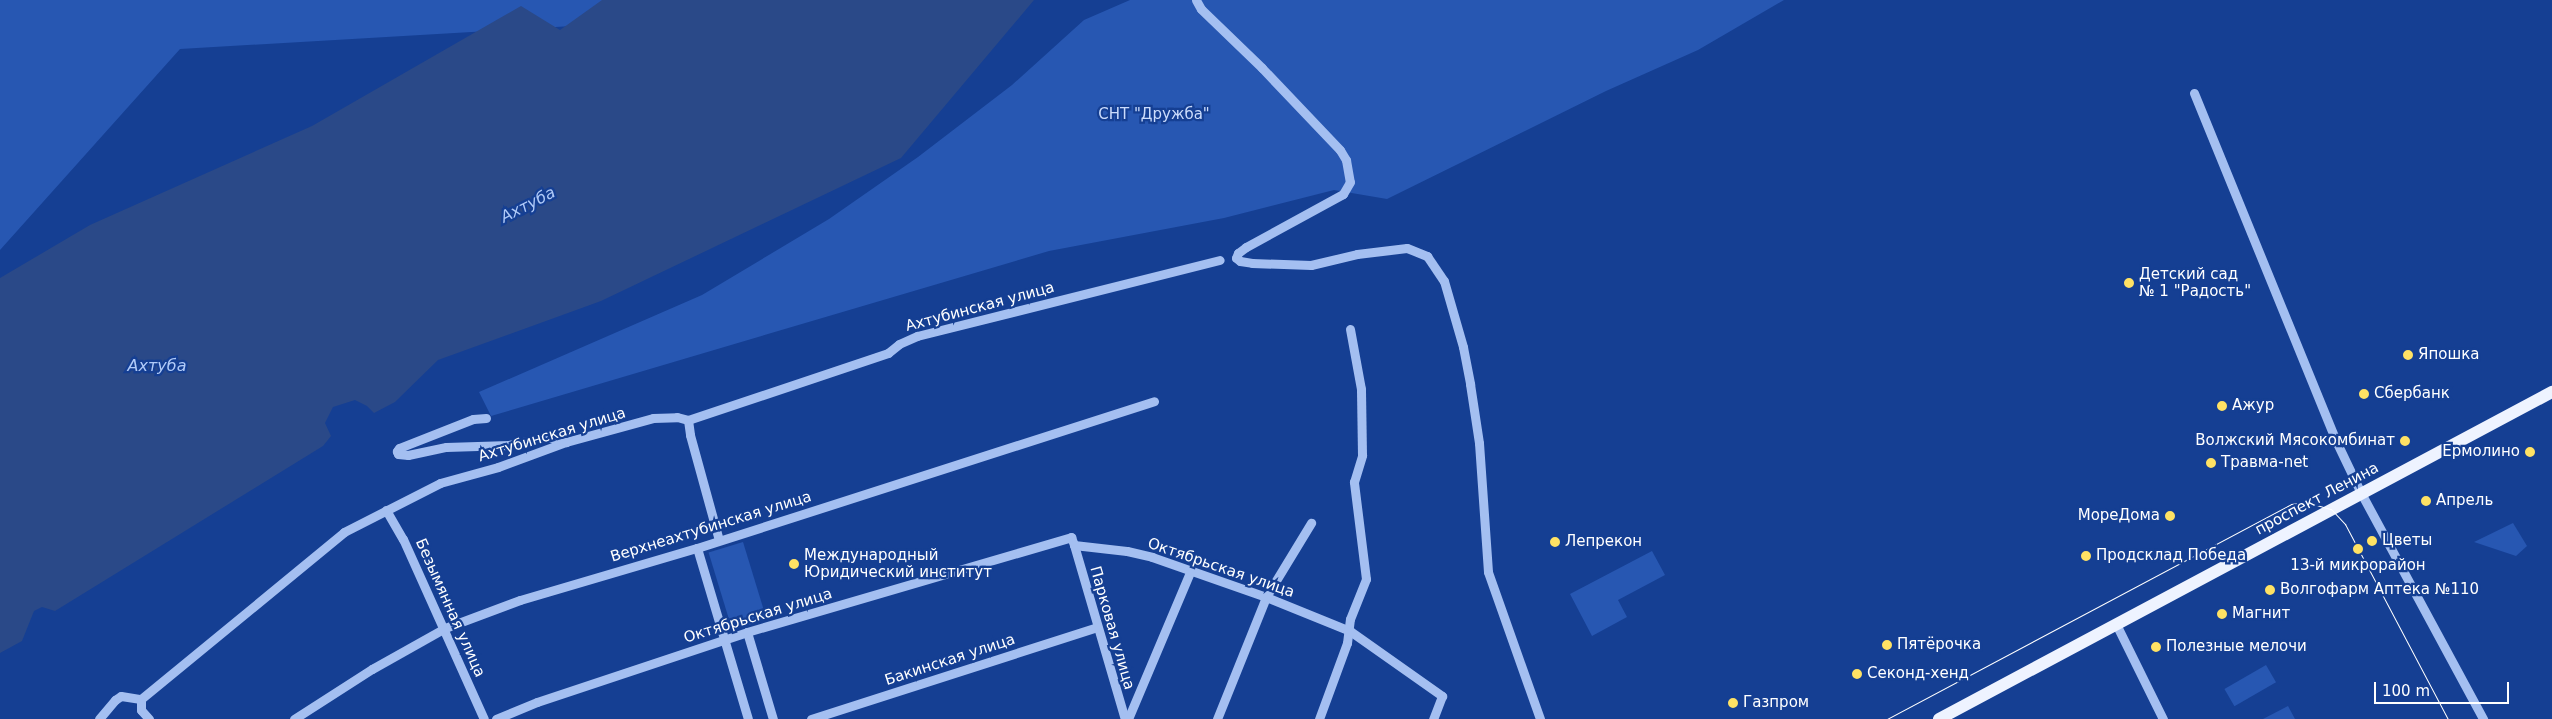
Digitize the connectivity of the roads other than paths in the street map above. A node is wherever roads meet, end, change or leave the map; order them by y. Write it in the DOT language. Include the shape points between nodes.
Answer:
graph roads {
  1 [pos="1196,0"];
  2 [pos="2194,93"];
  3 [pos="1220,260"];
  4 [pos="1350,329"];
  5 [pos="2552,392"];
  6 [pos="1154,401"];
  7 [pos="486,418"];
  8 [pos="688,420"];
  9 [pos="566,442"];
  10 [pos="2361,493"];
  11 [pos="386,510"];
  12 [pos="1311,523"];
  13 [pos="720,540"];
  14 [pos="1074,545"];
  15 [pos="697,548"];
  16 [pos="1191,570"];
  17 [pos="1266,597"];
  18 [pos="1097,626"];
  19 [pos="2117,626"];
  20 [pos="445,628"];
  21 [pos="1350,631"];
  22 [pos="748,632"];
  23 [pos="725,640"];
  24 [pos="141,699"];
  25 [pos="99,719"];
  26 [pos="149,719"];
  27 [pos="294,719"];
  28 [pos="484,719"];
  29 [pos="496,719"];
  30 [pos="748,719"];
  31 [pos="773,719"];
  32 [pos="811,719"];
  33 [pos="1126,719"];
  34 [pos="1217,719"];
  35 [pos="1319,719"];
  36 [pos="1433,719"];
  37 [pos="1540,719"];
  38 [pos="1939,719"];
  39 [pos="2163,719"];
  40 [pos="2483,719"];
  1 -- 37 [label="street" via="1201,9 1340,150 1346,160 1350,182 1343,194 1246,246 1236,258 1252,263 1311,265 1357,254 1407,248 1427,256 1444,281 1464,347 1470,384 1488,572"];
  2 -- 10 [label="street" via="2287,316 2292,337"];
  3 -- 8 [label="street, Ахтубинская улица" via="917,336 888,353"];
  4 -- 21 [label="street" via="1361,389 1362,456 1354,482 1366,579 1350,619"];
  5 -- 10 [label="main road, проспект Ленина"];
  6 -- 13 [label="street, Верхнеахтубинская улица"];
  7 -- 9 [label="street" via="399,448 398,454 446,447 509,445 547,437"];
  8 -- 9 [label="street, Ахтубинская улица" via="653,418"];
  8 -- 13 [label="street"];
  9 -- 11 [label="street, Ахтубинская улица" via="498,467 440,483"];
  10 -- 19 [label="main road, проспект Ленина"];
  10 -- 40 [label="street"];
  11 -- 20 [label="street, Безымянная улица"];
  11 -- 24 [label="street, Ахтубинская улица" via="344,532"];
  12 -- 17 [label="street"];
  13 -- 15 [label="street, Верхнеахтубинская улица"];
  14 -- 16 [label="street, Октябрьская улица" via="1127,551"];
  14 -- 18 [label="street, Парковая улица"];
  14 -- 22 [label="street, Октябрьская улица" via="1071,537"];
  15 -- 20 [label="street, Верхнеахтубинская улица" via="520,600"];
  15 -- 23 [label="street"];
  16 -- 17 [label="street, Октябрьская улица"];
  16 -- 33 [label="street"];
  17 -- 21 [label="street, Октябрьская улица"];
  17 -- 34 [label="street"];
  18 -- 32 [label="street, Бакинская улица"];
  18 -- 33 [label="street, Парковая улица"];
  19 -- 38 [label="main road, проспект Ленина"];
  19 -- 39 [label="street"];
  20 -- 27 [label="street, Верхнеахтубинская улица" via="372,669"];
  20 -- 28 [label="street, Безымянная улица"];
  21 -- 35 [label="street"];
  21 -- 36 [label="street, Октябрьская улица" via="1442,696"];
  22 -- 23 [label="street, Октябрьская улица"];
  22 -- 31 [label="street"];
  23 -- 29 [label="street, Октябрьская улица" via="537,702"];
  23 -- 30 [label="street"];
  24 -- 25 [label="street" via="121,696"];
  24 -- 26 [label="street" via="141,710"];
}
